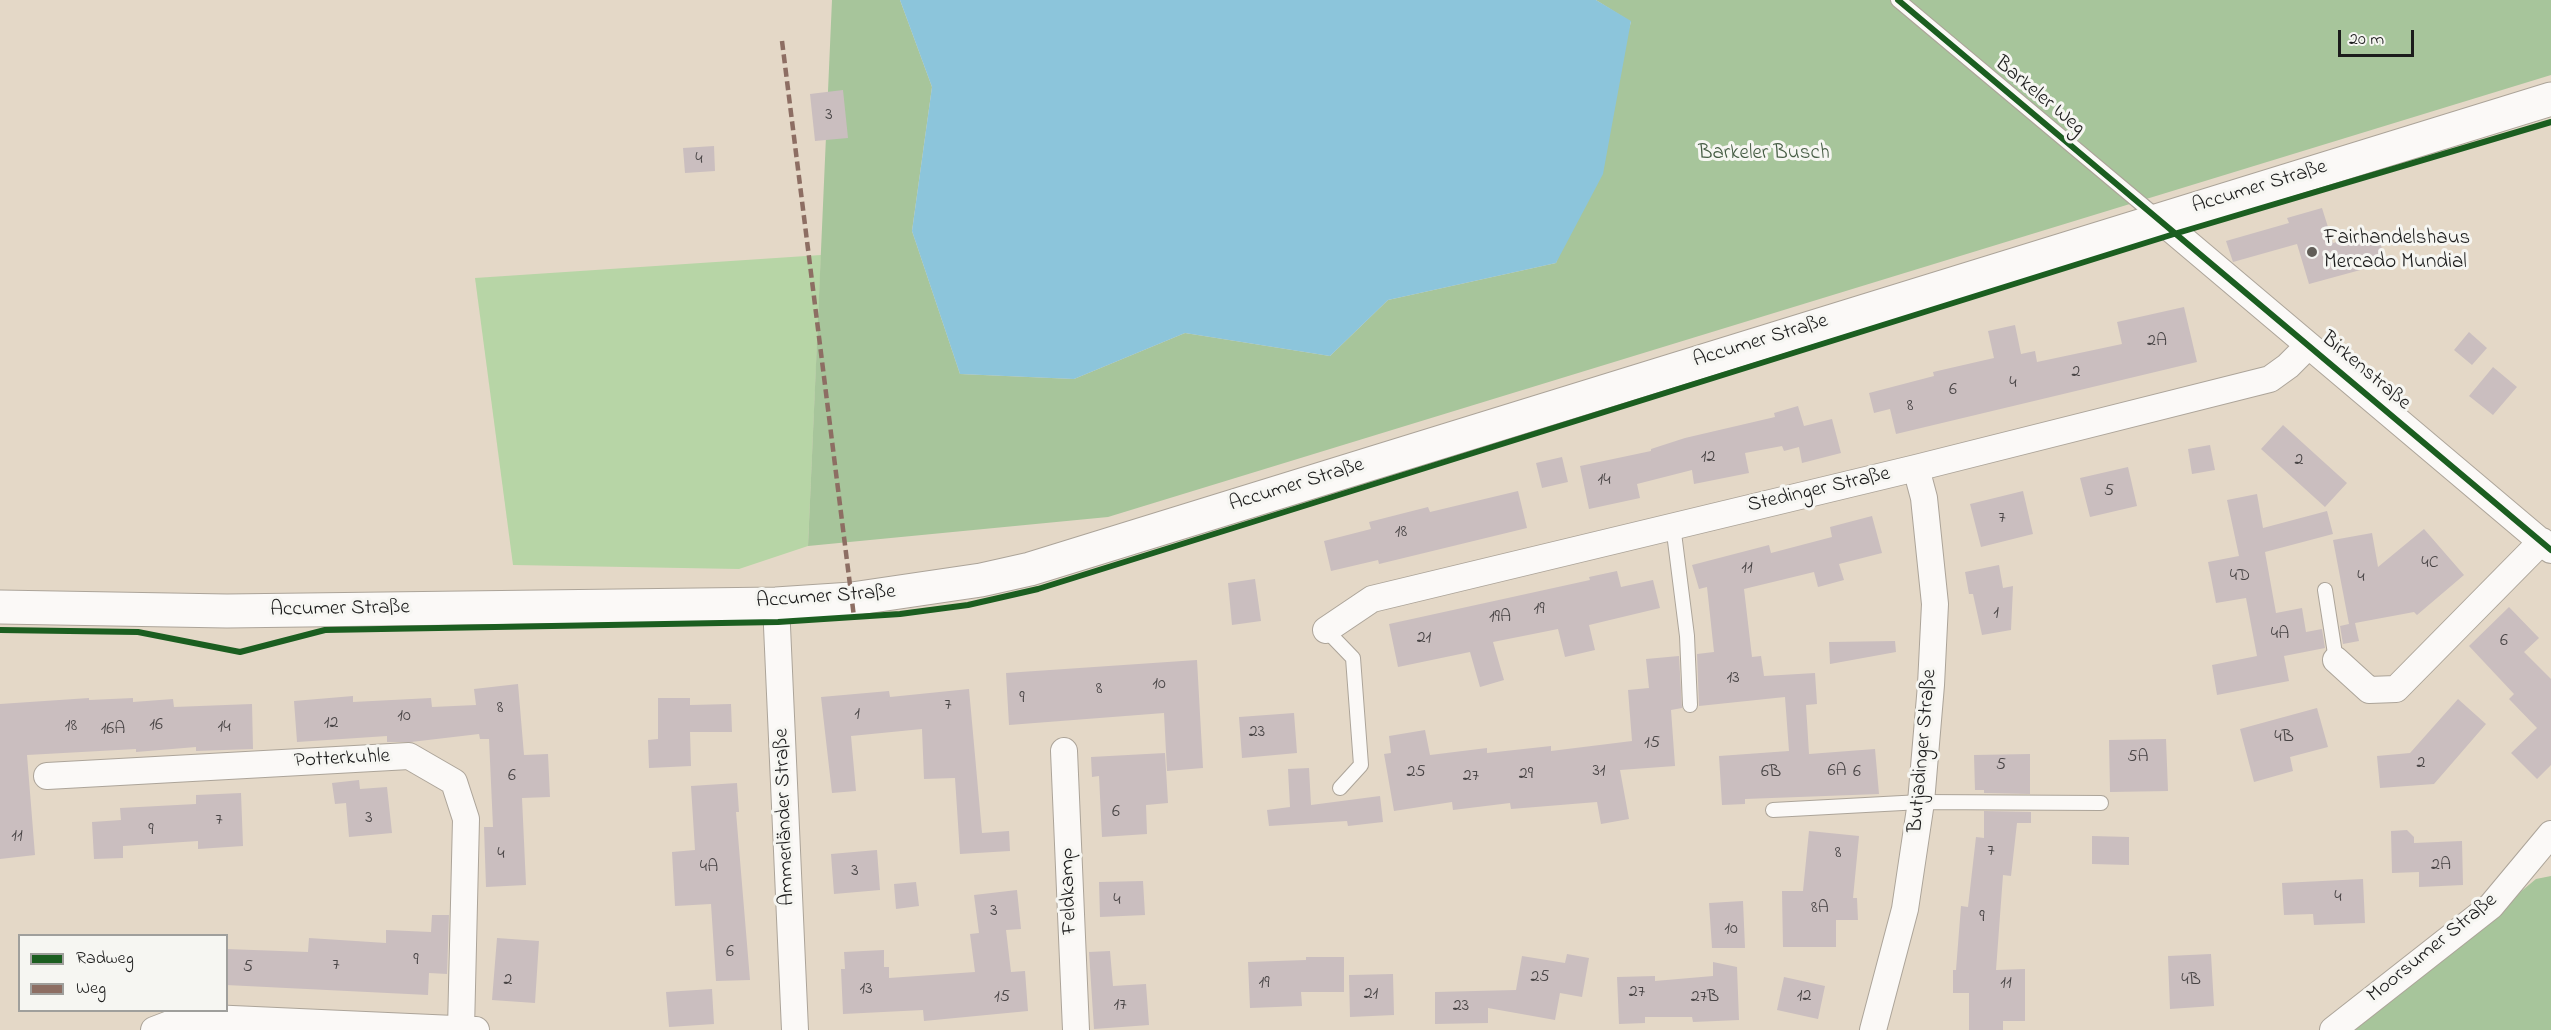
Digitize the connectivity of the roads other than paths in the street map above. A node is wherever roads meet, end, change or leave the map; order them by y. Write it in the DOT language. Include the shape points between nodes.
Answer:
graph roads {
  1 [pos="1898,0"];
  2 [pos="2551,99"];
  3 [pos="2159,219"];
  4 [pos="2308,346"];
  5 [pos="1916,468"];
  6 [pos="1673,525"];
  7 [pos="2546,545"];
  8 [pos="2325,590"];
  9 [pos="776,604"];
  10 [pos="0,607"];
  11 [pos="1326,630"];
  12 [pos="2336,660"];
  13 [pos="1690,705"];
  14 [pos="1064,752"];
  15 [pos="47,776"];
  16 [pos="1340,788"];
  17 [pos="1921,802"];
  18 [pos="2101,803"];
  19 [pos="1773,810"];
  20 [pos="2551,834"];
  21 [pos="154,1030"];
  22 [pos="468,1030"];
  23 [pos="795,1030"];
  24 [pos="1076,1030"];
  25 [pos="1873,1030"];
  26 [pos="2333,1030"];
  1 -- 3 [label="lane, Barkeler Weg"];
  2 -- 3 [label="street, Accumer Straße"];
  3 -- 4 [label="street, Birkenstraße"];
  3 -- 9 [label="street, Accumer Straße" via="1030,569 938,588"];
  4 -- 5 [label="street, Stedinger Straße" via="2270,378"];
  4 -- 7 [label="street, Birkenstraße"];
  5 -- 6 [label="street, Stedinger Straße"];
  5 -- 17 [label="street, Butjadinger Straße" via="1935,604"];
  6 -- 11 [label="street, Stedinger Straße" via="1372,599"];
  6 -- 13 [label="lane" via="1687,636"];
  7 -- 12 [label="street, Birkenstraße" via="2396,689 2369,690"];
  8 -- 12 [label="lane"];
  9 -- 10 [label="street, Accumer Straße" via="227,611"];
  9 -- 23 [label="street, Ammerländer Straße"];
  11 -- 16 [label="lane" via="1353,657 1361,765"];
  14 -- 24 [label="street, Feldkamp"];
  15 -- 22 [label="street, Potterkuhle" via="409,756 454,782 466,819"];
  17 -- 18 [label="lane"];
  17 -- 19 [label="lane"];
  17 -- 25 [label="street, Butjadinger Straße" via="1905,909"];
  20 -- 26 [label="street, Moorsumer Straße" via="2491,906"];
  21 -- 22 [label="street" via="188,1017"];
}
